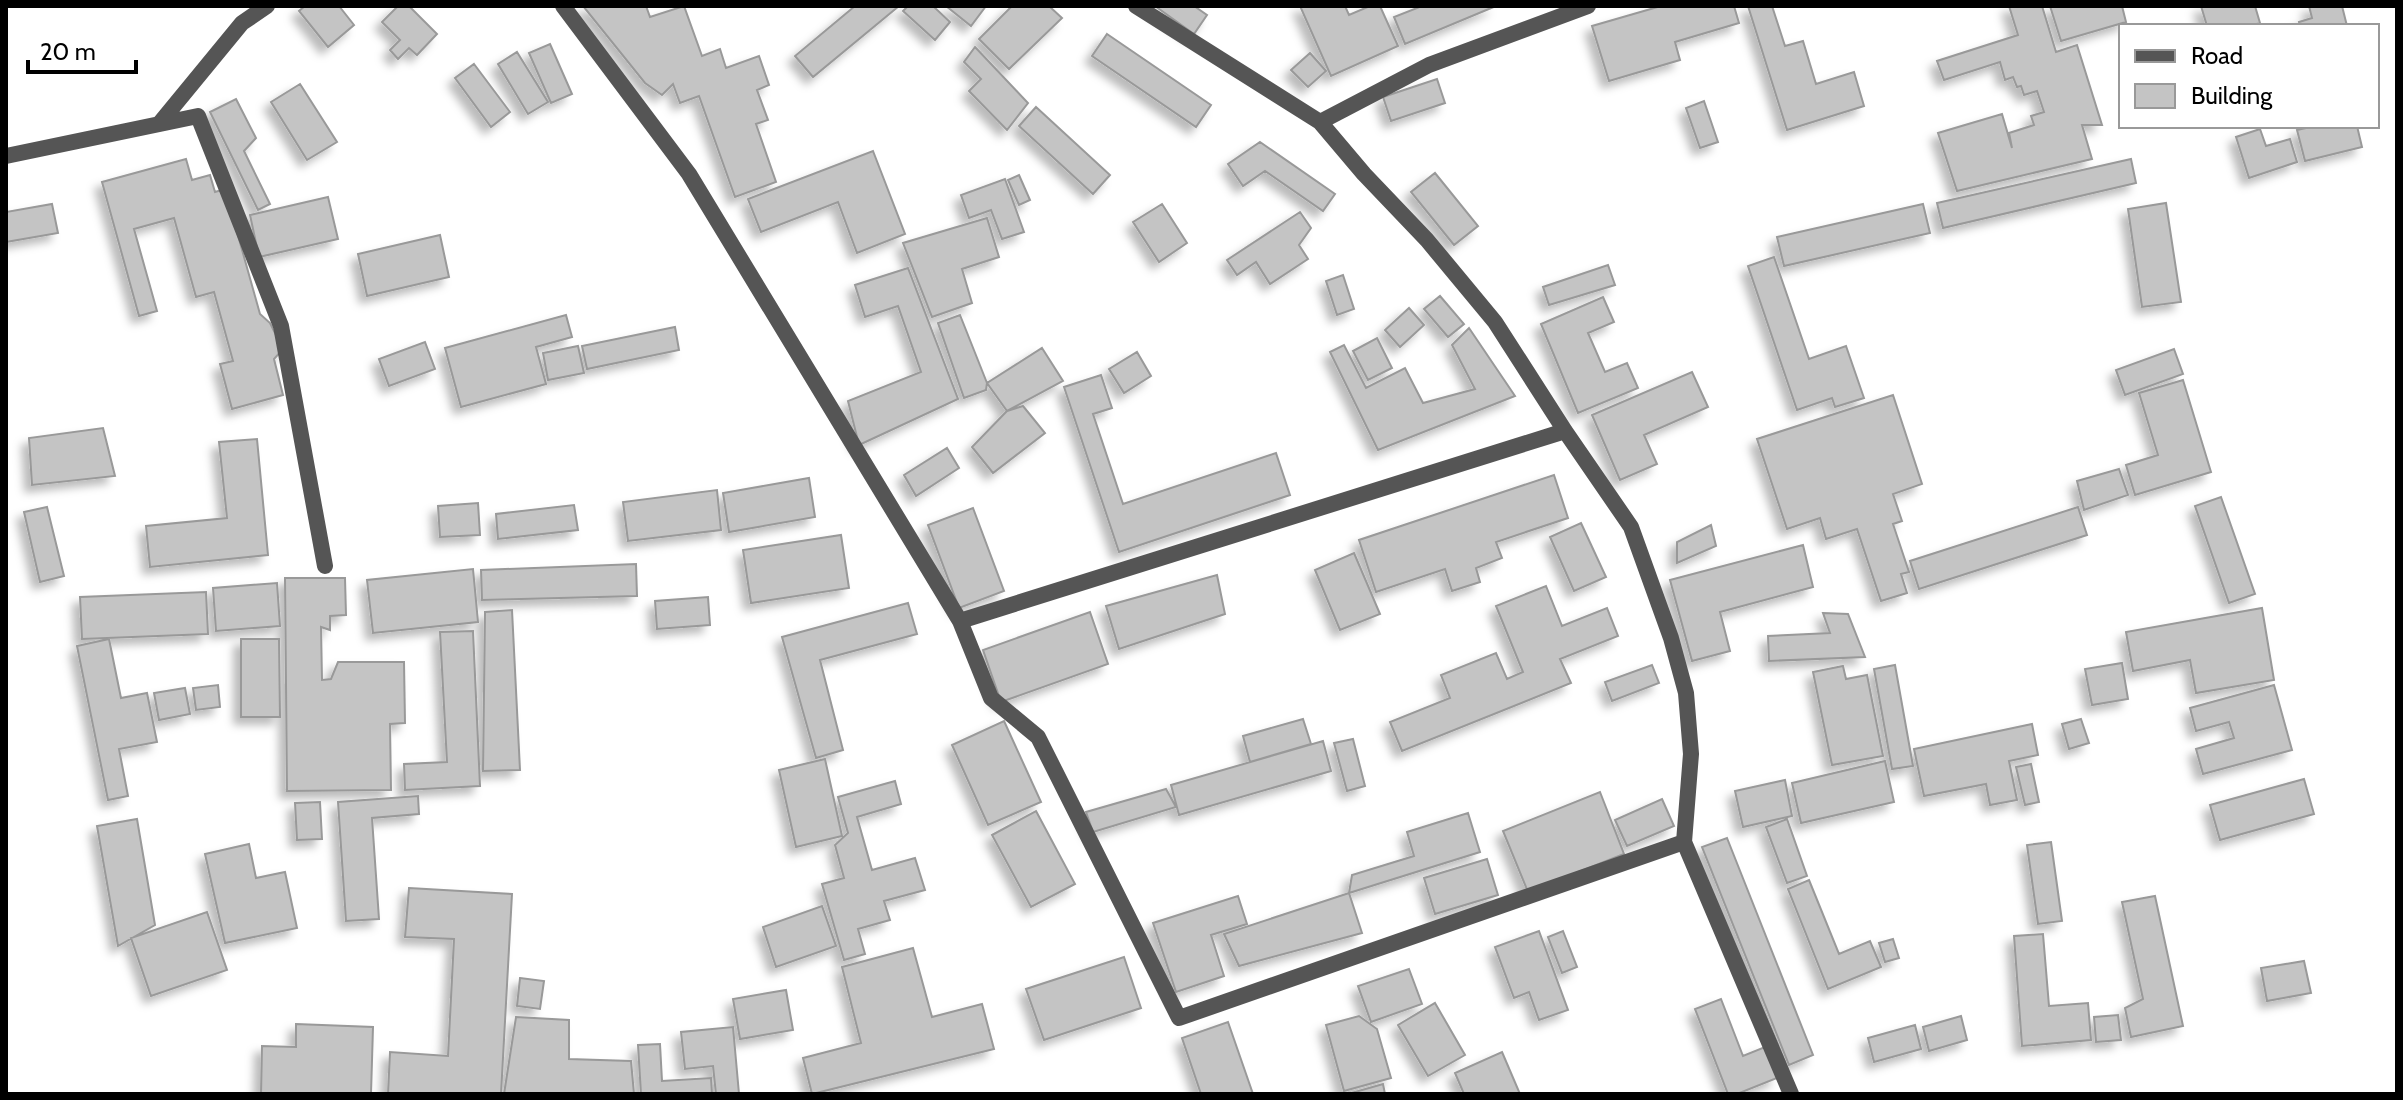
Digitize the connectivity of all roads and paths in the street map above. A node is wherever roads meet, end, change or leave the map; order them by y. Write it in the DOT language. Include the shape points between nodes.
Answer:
graph roads {
  1 [pos="267,6"];
  2 [pos="563,6"];
  3 [pos="1136,6"];
  4 [pos="1588,6"];
  5 [pos="1320,122"];
  6 [pos="159,124"];
  7 [pos="6,156"];
  8 [pos="1565,431"];
  9 [pos="325,566"];
  10 [pos="960,621"];
  11 [pos="1684,842"];
  12 [pos="1791,1094"];
  1 -- 6 [label="street" via="242,23"];
  2 -- 10 [label="street" via="689,174"];
  3 -- 5 [label="street"];
  4 -- 5 [label="street" via="1429,65"];
  5 -- 8 [label="street" via="1495,322"];
  6 -- 7 [label="street"];
  6 -- 9 [label="street" via="198,116 281,326"];
  8 -- 10 [label="street"];
  8 -- 11 [label="street" via="1631,527 1671,638 1686,693 1691,754"];
  10 -- 11 [label="street" via="991,698 1038,737 1179,1018"];
  11 -- 12 [label="street"];
}
